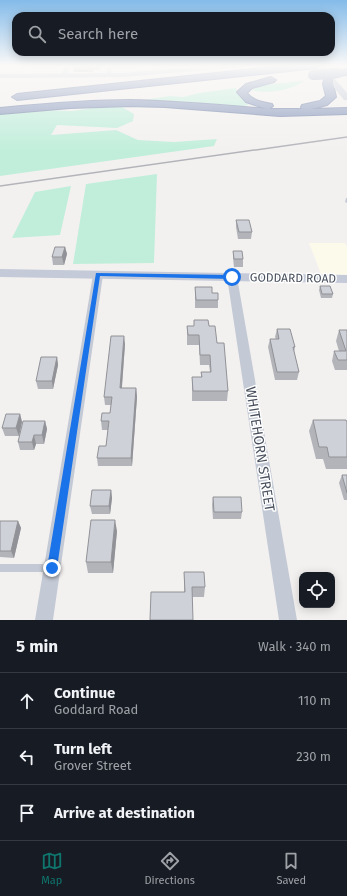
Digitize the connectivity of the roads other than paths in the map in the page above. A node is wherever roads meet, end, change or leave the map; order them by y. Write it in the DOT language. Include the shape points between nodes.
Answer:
graph roads {
  1 [pos="47,94"];
  2 [pos="138,94"];
  3 [pos="242,94"];
  4 [pos="330,94"];
  5 [pos="9,98"];
  6 [pos="0,110"];
  7 [pos="347,111"];
  8 [pos="0,273"];
  9 [pos="98,275"];
  10 [pos="232,277"];
  11 [pos="347,279"];
  12 [pos="0,568"];
  13 [pos="52,568"];
  14 [pos="44,620"];
  15 [pos="288,620"];
  1 -- 5 [label="highway"];
  2 -- 6 [label="highway"];
  3 -- 4 [label="highway" via="250,101 291,108 310,107 326,102 331,97"];
  6 -- 7 [label="highway" via="129,103 280,113"];
  8 -- 9 [label="main road, GODDARD ROAD"];
  9 -- 10 [label="main road, GODDARD ROAD"];
  9 -- 13 [label="street"];
  10 -- 11 [label="main road, GODDARD ROAD"];
  10 -- 15 [label="street, WHITEHORN STREET"];
  12 -- 13 [label="lane"];
  13 -- 14 [label="street"];
}
